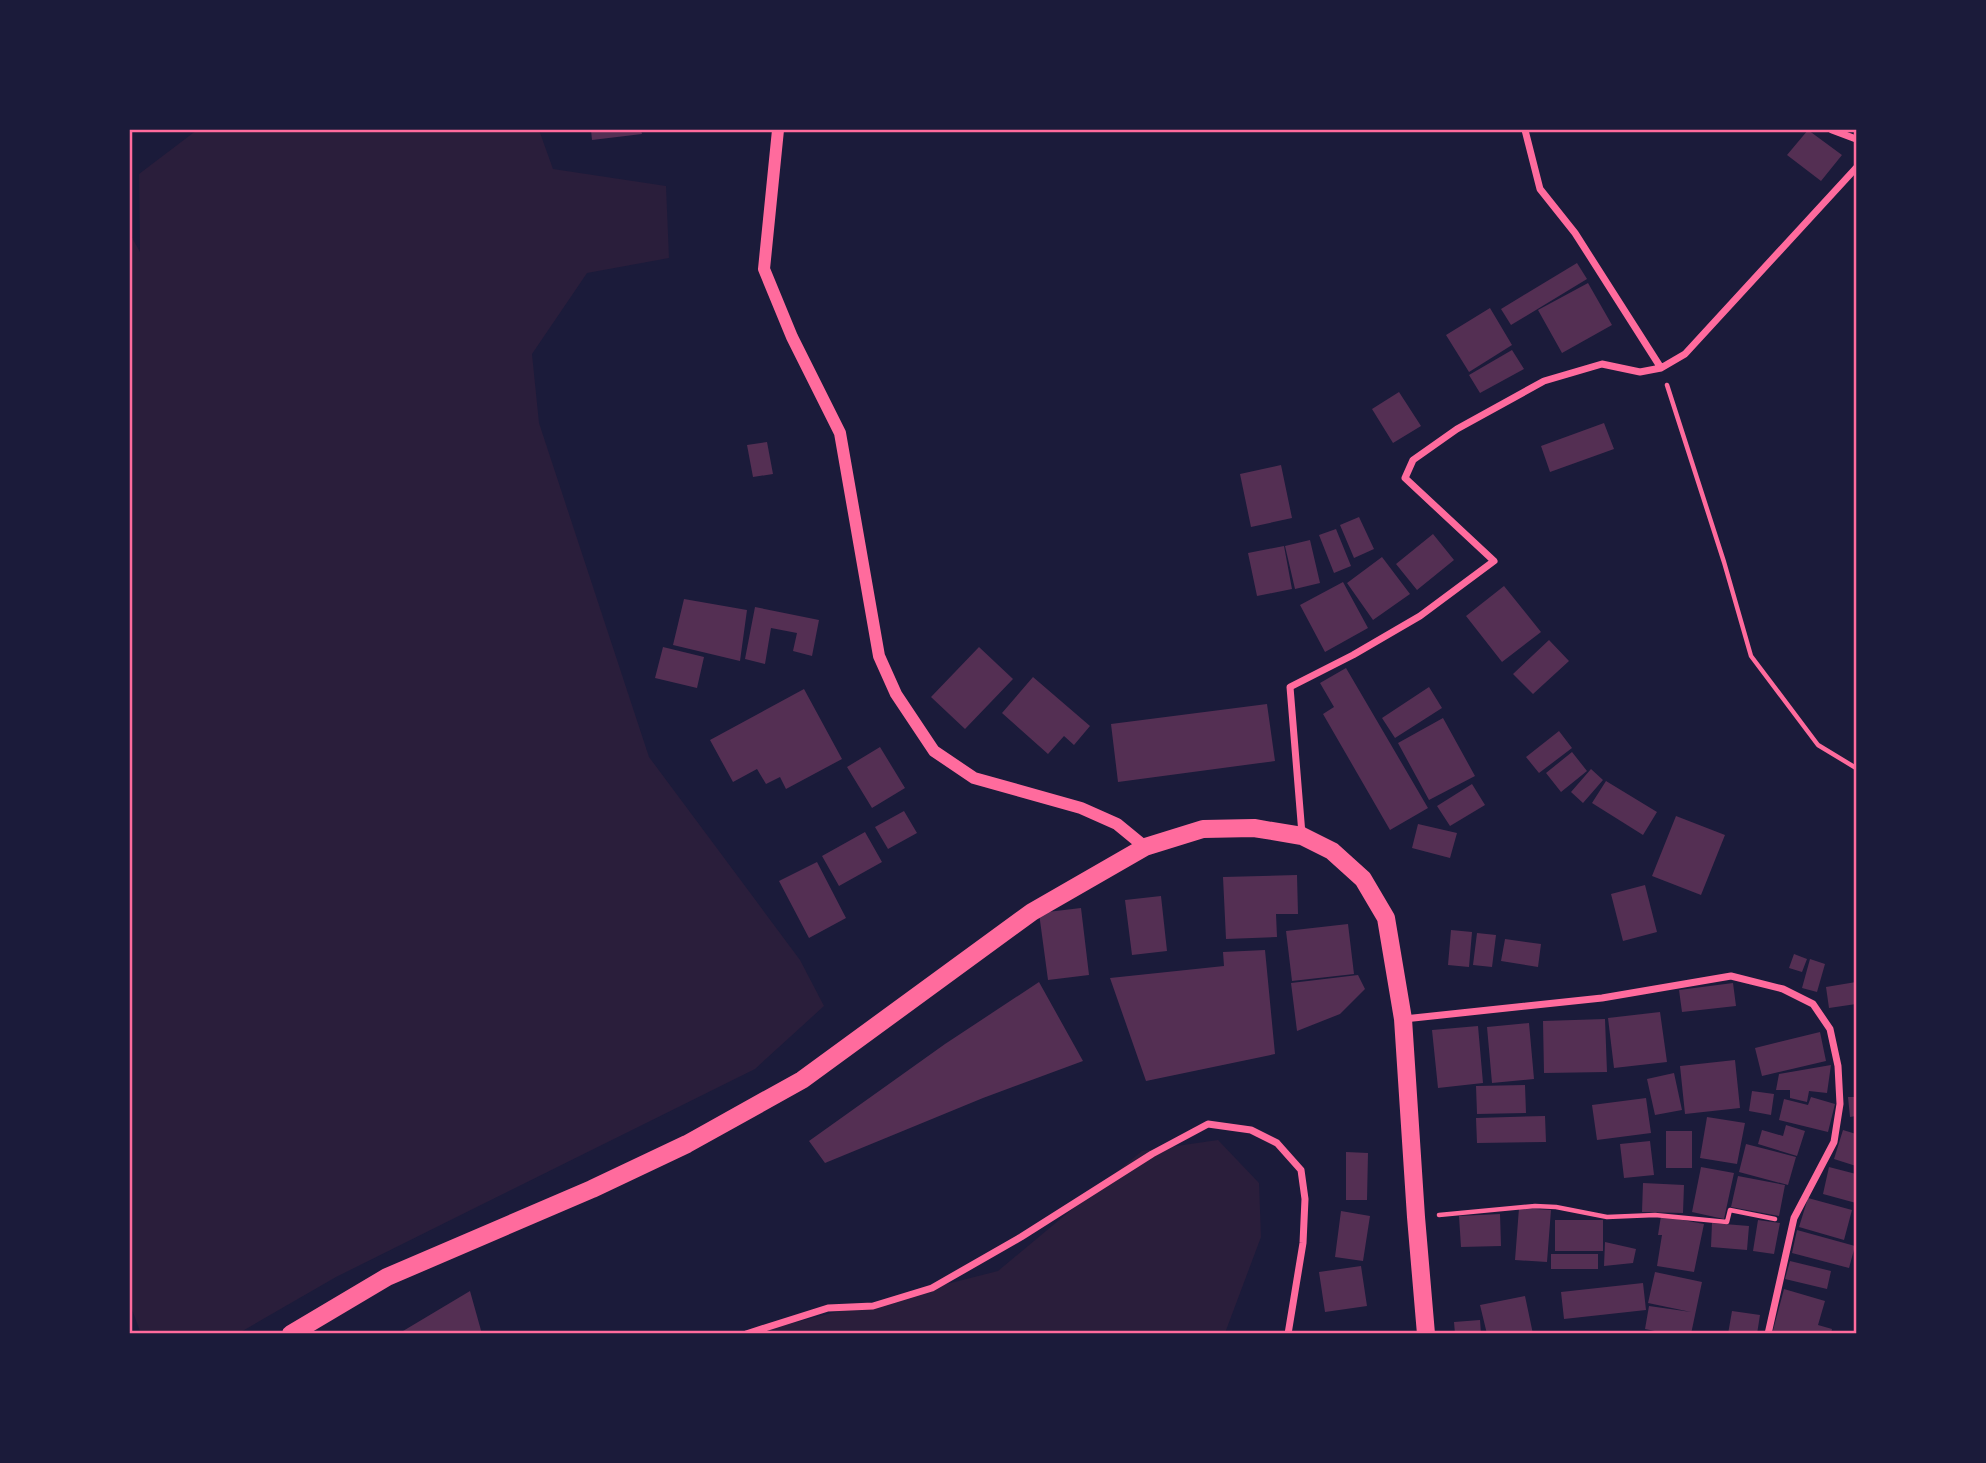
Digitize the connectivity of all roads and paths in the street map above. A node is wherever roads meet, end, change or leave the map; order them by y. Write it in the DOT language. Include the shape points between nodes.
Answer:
graph roads {
  1 [pos="778,130"];
  2 [pos="1525,130"];
  3 [pos="1832,130"];
  4 [pos="1857,139"];
  5 [pos="1857,167"];
  6 [pos="1661,368"];
  7 [pos="1857,768"];
  8 [pos="1302,836"];
  9 [pos="1145,847"];
  10 [pos="1403,1019"];
  11 [pos="1416,1217"];
  12 [pos="1794,1218"];
  13 [pos="291,1334"];
  14 [pos="746,1334"];
  15 [pos="1289,1334"];
  16 [pos="1426,1334"];
  17 [pos="1768,1334"];
  1 -- 9 [label="street" via="764,269 840,433 879,656 896,694 934,751 974,778 1081,808 1117,824"];
  2 -- 6 [label="street" via="1540,189 1575,233"];
  3 -- 4 [label="street"];
  5 -- 6 [label="street" via="1685,354"];
  6 -- 7 [label="path" via="1751,656 1818,745"];
  6 -- 8 [label="street" via="1640,372 1602,365 1544,381 1457,429 1413,460 1405,478 1494,561 1420,616 1290,687"];
  8 -- 9 [label="main road" via="1254,828 1203,829"];
  8 -- 10 [label="main road" via="1332,851 1363,879 1386,918"];
  9 -- 13 [label="main road" via="1032,912 802,1080 687,1144 387,1277"];
  10 -- 11 [label="main road"];
  10 -- 12 [label="street" via="1602,998 1731,976 1783,989 1813,1004 1829,1029 1838,1066 1840,1104 1834,1142"];
  11 -- 12 [label="path" via="1535,1206 1607,1217 1655,1214 1727,1222 1730,1210"];
  11 -- 16 [label="main road"];
  12 -- 17 [label="street"];
  14 -- 15 [label="street" via="828,1308 873,1306 932,1288 1208,1124 1251,1130 1277,1143 1301,1170 1303,1244"];
}
